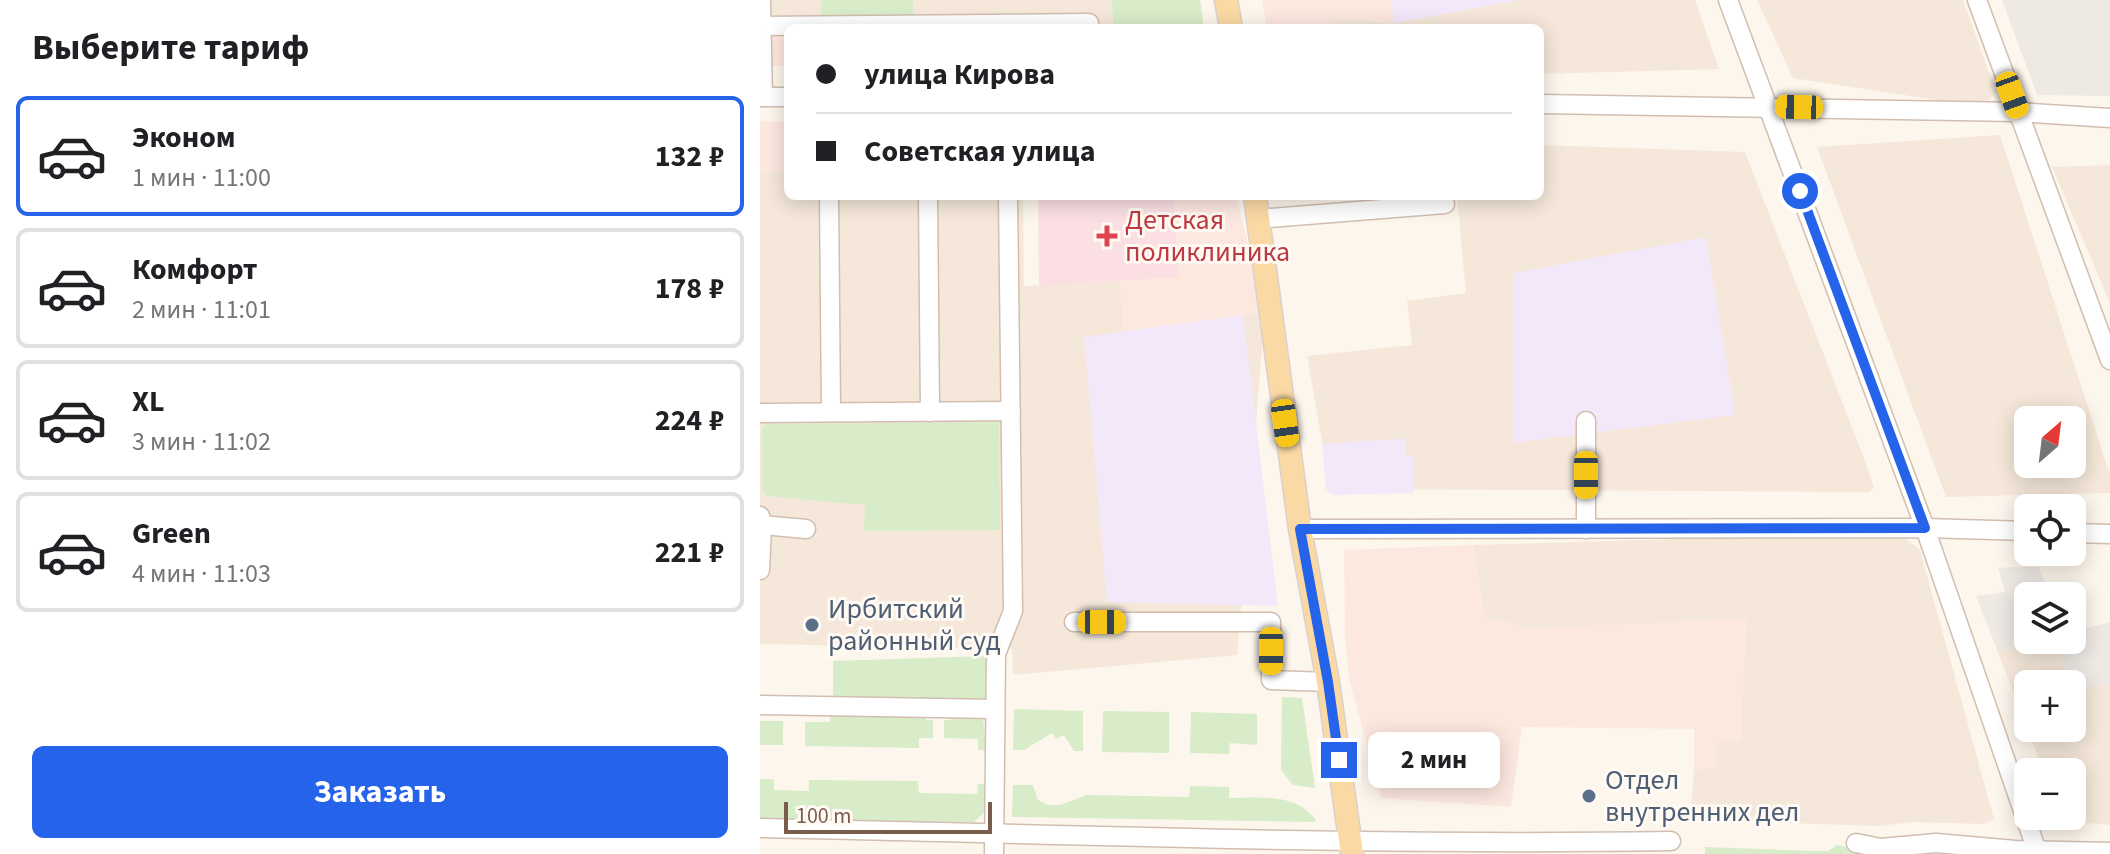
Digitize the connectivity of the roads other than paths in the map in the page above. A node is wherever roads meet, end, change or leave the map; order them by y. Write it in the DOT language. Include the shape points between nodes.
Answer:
graph roads {
  1 [pos="761,0"];
  2 [pos="1226,0"];
  3 [pos="1728,0"];
  4 [pos="1977,0"];
  5 [pos="980,24"];
  6 [pos="1089,24"];
  7 [pos="1230,24"];
  8 [pos="761,26"];
  9 [pos="784,26"];
  10 [pos="761,97"];
  11 [pos="784,97"];
  12 [pos="1544,104"];
  13 [pos="1768,107"];
  14 [pos="2018,112"];
  15 [pos="2110,118"];
  16 [pos="829,200"];
  17 [pos="928,200"];
  18 [pos="1008,200"];
  19 [pos="1255,200"];
  20 [pos="1445,204"];
  21 [pos="1257,219"];
  22 [pos="2110,360"];
  23 [pos="1011,411"];
  24 [pos="831,412"];
  25 [pos="930,412"];
  26 [pos="760,413"];
  27 [pos="1586,421"];
  28 [pos="761,520"];
  29 [pos="1925,528"];
  30 [pos="806,529"];
  31 [pos="1300,529"];
  32 [pos="1586,529"];
  33 [pos="2014,531"];
  34 [pos="2086,533"];
  35 [pos="2110,534"];
  36 [pos="760,570"];
  37 [pos="1074,622"];
  38 [pos="1328,682"];
  39 [pos="760,705"];
  40 [pos="995,709"];
  41 [pos="760,828"];
  42 [pos="993,832"];
  43 [pos="1671,841"];
  44 [pos="1856,843"];
  45 [pos="1352,848"];
  46 [pos="1881,851"];
  47 [pos="2037,852"];
  48 [pos="2110,852"];
  49 [pos="994,854"];
  1 -- 8 [label="street"];
  2 -- 7 [label="main road"];
  3 -- 13 [label="street"];
  4 -- 14 [label="street"];
  5 -- 6 [label="street"];
  8 -- 9 [label="street"];
  8 -- 10 [label="street"];
  10 -- 11 [label="street"];
  12 -- 13 [label="street"];
  13 -- 14 [label="street"];
  13 -- 29 [label="street"];
  14 -- 15 [label="street"];
  14 -- 22 [label="street"];
  16 -- 24 [label="street"];
  17 -- 25 [label="street"];
  18 -- 23 [label="street"];
  19 -- 21 [label="main road"];
  20 -- 21 [label="street"];
  21 -- 31 [label="main road"];
  23 -- 25 [label="street"];
  23 -- 40 [label="street" via="1013,611 996,654"];
  24 -- 25 [label="street"];
  24 -- 26 [label="street"];
  27 -- 32 [label="street"];
  28 -- 30 [label="street"];
  28 -- 36 [label="street"];
  29 -- 32 [label="street"];
  29 -- 33 [label="street"];
  29 -- 47 [label="street"];
  31 -- 32 [label="street"];
  31 -- 38 [label="main road"];
  34 -- 35 [label="street"];
  37 -- 38 [label="street" via="1271,622 1271,680"];
  38 -- 45 [label="main road"];
  39 -- 40 [label="street"];
  40 -- 42 [label="street"];
  41 -- 42 [label="street"];
  42 -- 45 [label="street"];
  42 -- 49 [label="street"];
  43 -- 45 [label="street"];
  44 -- 46 [label="street"];
  46 -- 47 [label="street" via="1936,843"];
  47 -- 48 [label="street"];
}
